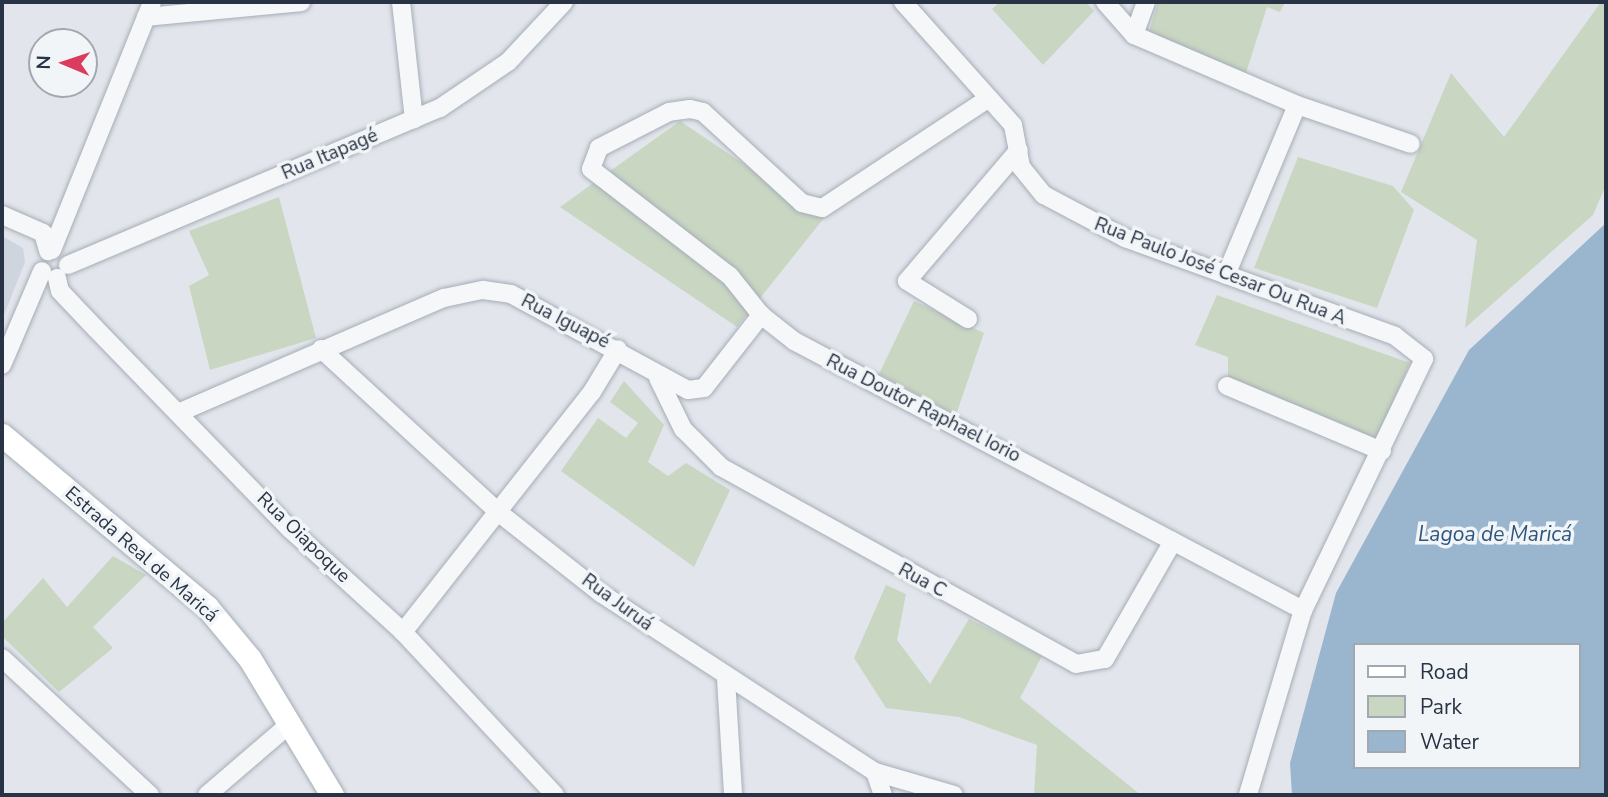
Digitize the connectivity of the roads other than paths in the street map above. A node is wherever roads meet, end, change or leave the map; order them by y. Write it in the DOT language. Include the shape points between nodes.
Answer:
graph roads {
  1 [pos="301,2"];
  2 [pos="401,2"];
  3 [pos="564,2"];
  4 [pos="903,2"];
  5 [pos="1105,2"];
  6 [pos="1146,2"];
  7 [pos="149,9"];
  8 [pos="1134,35"];
  9 [pos="986,100"];
  10 [pos="1297,105"];
  11 [pos="414,119"];
  12 [pos="1411,144"];
  13 [pos="1019,150"];
  14 [pos="2,215"];
  15 [pos="50,251"];
  16 [pos="56,271"];
  17 [pos="1226,275"];
  18 [pos="761,316"];
  19 [pos="968,319"];
  20 [pos="321,349"];
  21 [pos="618,349"];
  22 [pos="2,365"];
  23 [pos="658,378"];
  24 [pos="1227,386"];
  25 [pos="178,413"];
  26 [pos="2,435"];
  27 [pos="1382,451"];
  28 [pos="498,512"];
  29 [pos="1173,541"];
  30 [pos="1303,610"];
  31 [pos="403,632"];
  32 [pos="2,658"];
  33 [pos="726,679"];
  34 [pos="291,723"];
  35 [pos="875,772"];
  36 [pos="909,784"];
  37 [pos="150,795"];
  38 [pos="207,795"];
  39 [pos="332,795"];
  40 [pos="555,795"];
  41 [pos="733,795"];
  42 [pos="883,795"];
  43 [pos="892,795"];
  44 [pos="954,795"];
  45 [pos="1248,795"];
  1 -- 7 [label="street"];
  2 -- 11 [label="street"];
  3 -- 11 [label="street, Rua Itapagé" via="478,87"];
  4 -- 9 [label="street, Rua Paulo José Cesar Ou Rua A"];
  5 -- 8 [label="street"];
  6 -- 8 [label="street"];
  7 -- 15 [label="street"];
  8 -- 10 [label="street"];
  9 -- 13 [label="street, Rua Paulo José Cesar Ou Rua A" via="1013,125"];
  9 -- 18 [label="street, Rua Doutor Raphael Iorio" via="822,208 802,203 703,112 690,108 669,111 593,154 595,176 730,276"];
  10 -- 12 [label="street"];
  10 -- 17 [label="street"];
  11 -- 16 [label="street, Rua Itapagé"];
  13 -- 17 [label="street, Rua Paulo José Cesar Ou Rua A" via="1029,183 1078,217"];
  13 -- 19 [label="street" via="907,281"];
  14 -- 15 [label="street, Rua Oiapoque" via="43,233"];
  15 -- 16 [label="street, Rua Oiapoque"];
  16 -- 22 [label="street"];
  16 -- 25 [label="street, Rua Oiapoque" via="60,291"];
  17 -- 27 [label="street, Rua Paulo José Cesar Ou Rua A" via="1395,336 1424,359"];
  18 -- 23 [label="street, Rua Iguapé" via="704,388 688,390"];
  18 -- 29 [label="street, Rua Doutor Raphael Iorio" via="818,355"];
  20 -- 21 [label="street, Rua Iguapé" via="444,298 483,290 511,294"];
  20 -- 25 [label="street, Rua Iguapé"];
  20 -- 28 [label="street, Rua Juruá"];
  21 -- 23 [label="street, Rua Iguapé"];
  21 -- 28 [label="street"];
  23 -- 29 [label="street, Rua C" via="683,429 721,467 1076,664 1105,659"];
  24 -- 27 [label="street"];
  25 -- 31 [label="street, Rua Oiapoque"];
  26 -- 34 [label="main road, Estrada Real de Maricá" via="207,607"];
  27 -- 30 [label="street"];
  28 -- 31 [label="street"];
  28 -- 33 [label="street, Rua Juruá" via="602,594"];
  29 -- 30 [label="street, Rua Doutor Raphael Iorio"];
  30 -- 45 [label="street"];
  31 -- 40 [label="street, Rua Oiapoque"];
  32 -- 37 [label="street"];
  33 -- 35 [label="street, Rua Juruá"];
  33 -- 41 [label="street"];
  34 -- 38 [label="street"];
  34 -- 39 [label="main road, Estrada Real de Maricá"];
  35 -- 36 [label="street, Rua Juruá"];
  35 -- 42 [label="street"];
  36 -- 43 [label="street"];
  36 -- 44 [label="street, Rua Juruá"];
}
